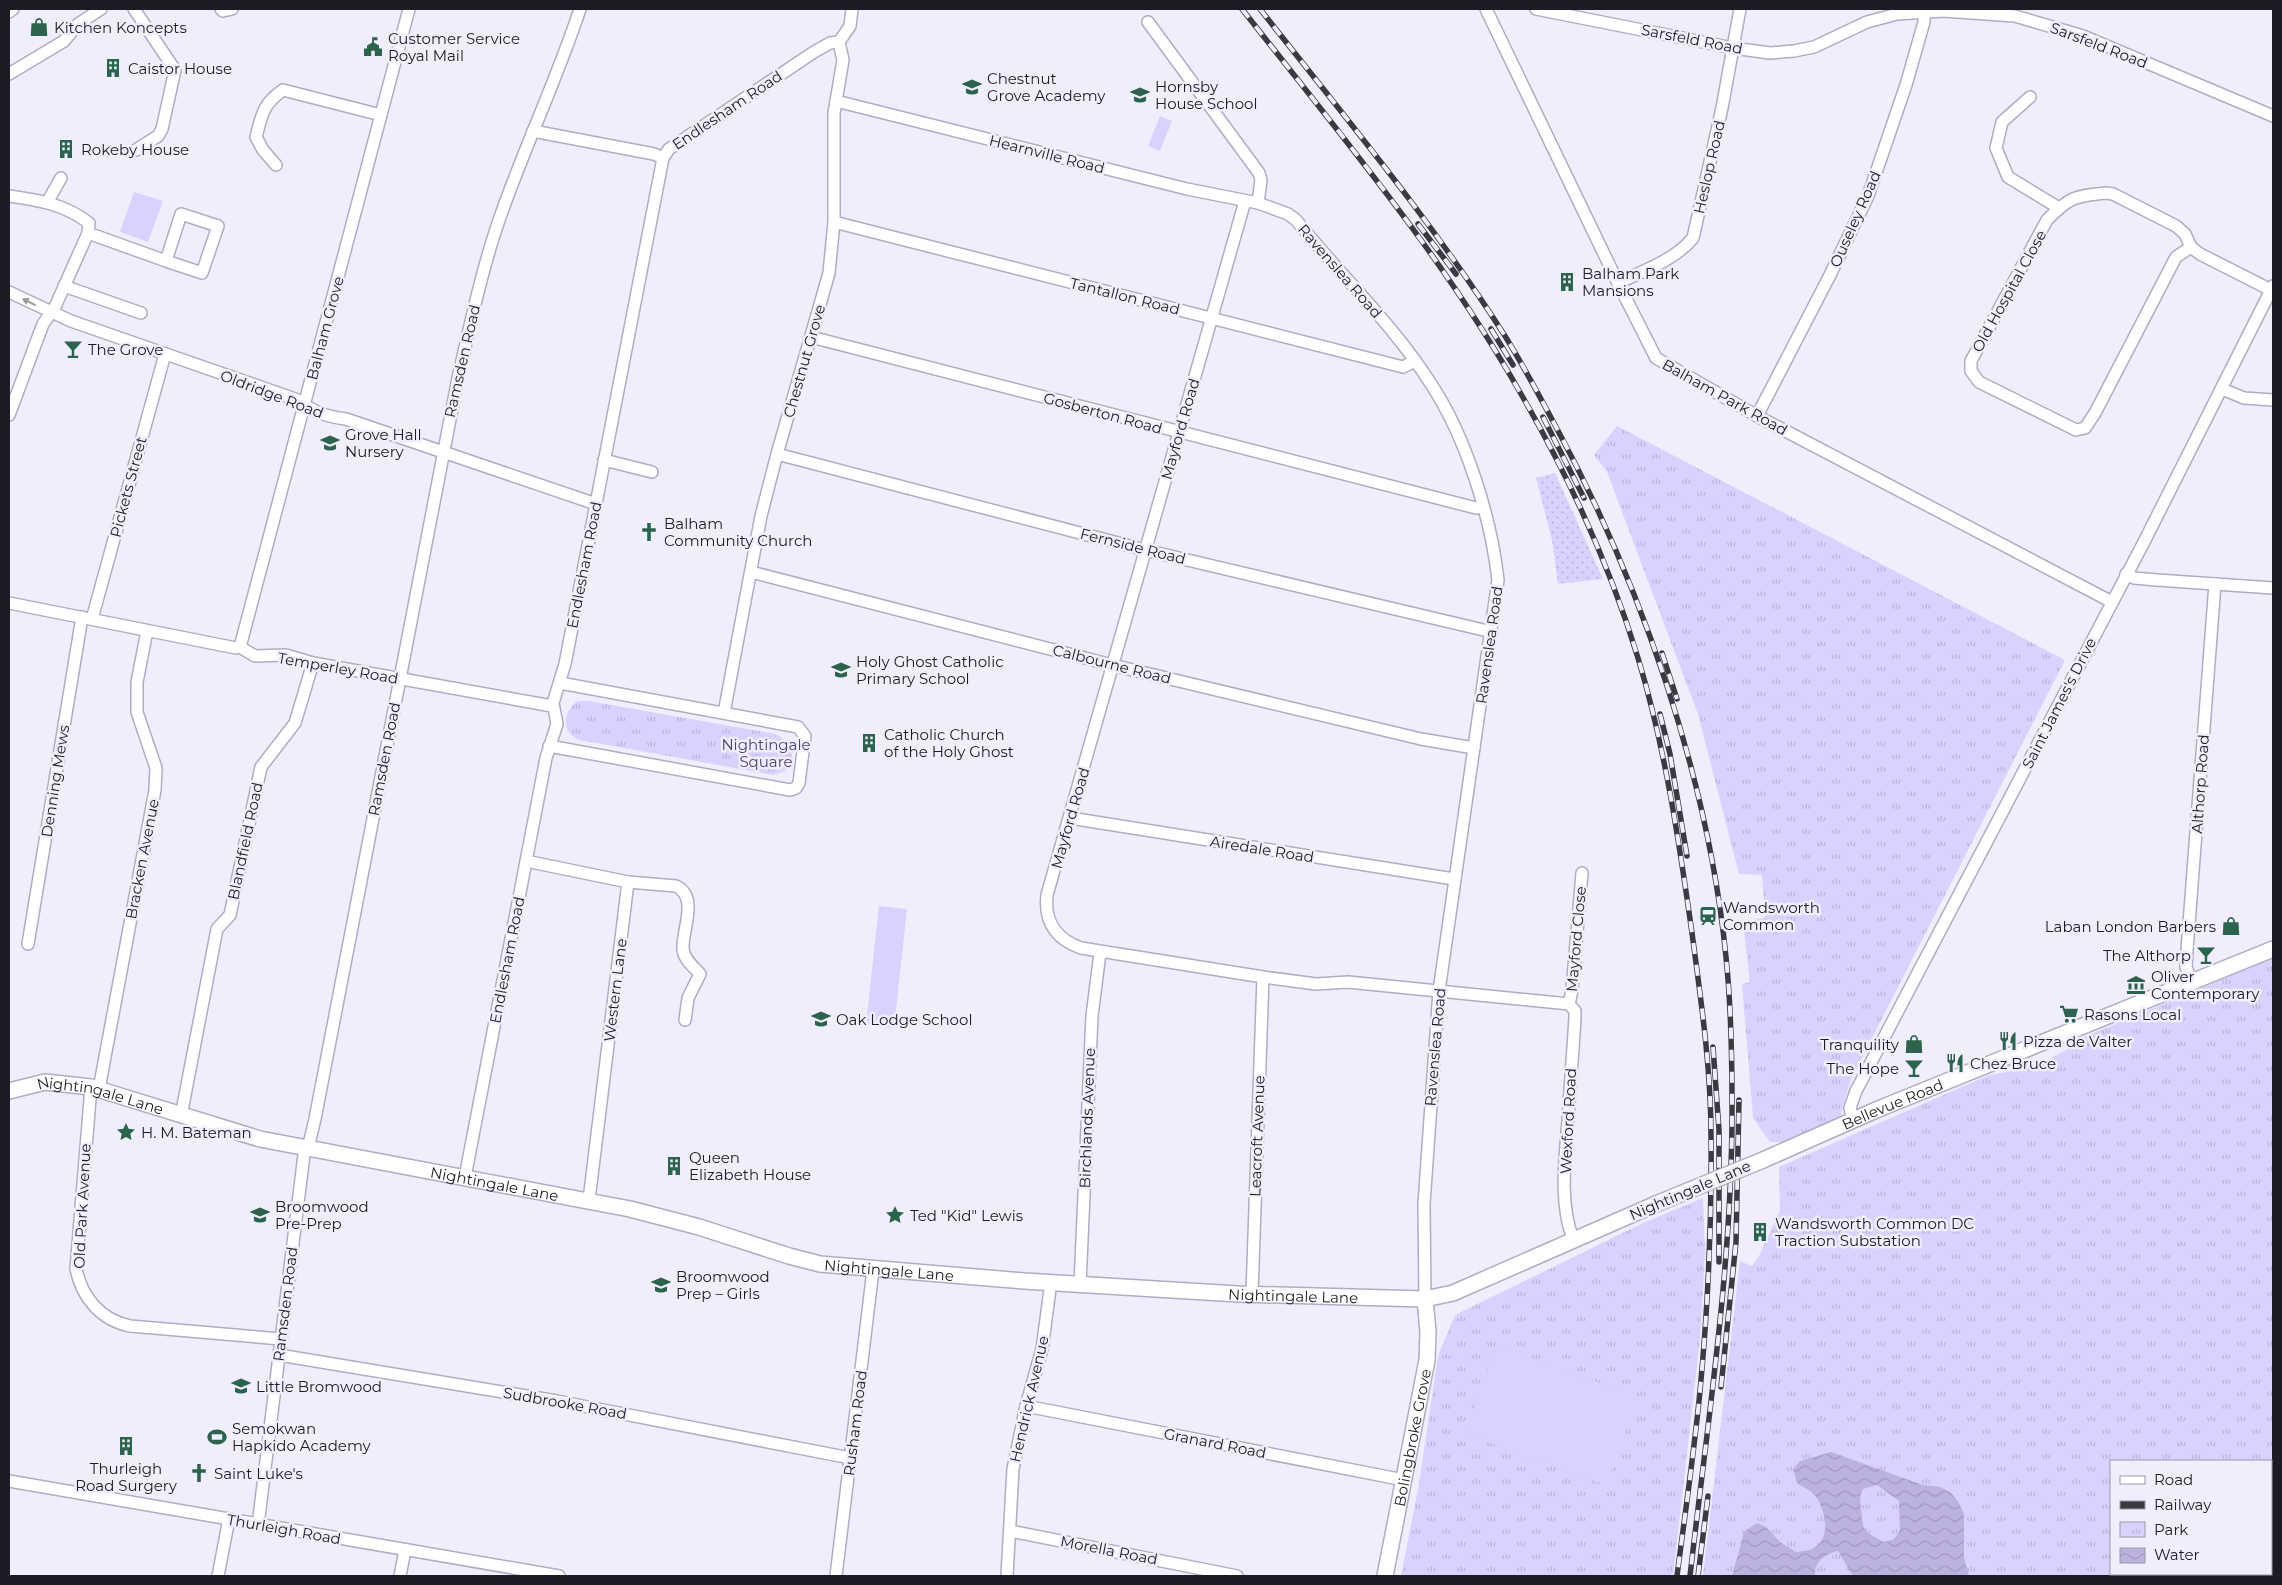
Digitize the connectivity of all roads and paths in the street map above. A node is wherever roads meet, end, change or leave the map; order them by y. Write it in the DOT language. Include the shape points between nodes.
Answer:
graph roads {
  1 [pos="13,9"];
  2 [pos="101,9"];
  3 [pos="135,9"];
  4 [pos="221,9"];
  5 [pos="232,9"];
  6 [pos="409,9"];
  7 [pos="580,9"];
  8 [pos="852,9"];
  9 [pos="1486,9"];
  10 [pos="1536,9"];
  11 [pos="1740,9"];
  12 [pos="1924,11"];
  13 [pos="9,12"];
  14 [pos="1148,22"];
  15 [pos="838,42"];
  16 [pos="1733,48"];
  17 [pos="9,74"];
  18 [pos="2030,97"];
  19 [pos="836,101"];
  20 [pos="381,115"];
  21 [pos="2273,116"];
  22 [pos="533,131"];
  23 [pos="136,150"];
  24 [pos="663,158"];
  25 [pos="276,165"];
  26 [pos="61,178"];
  27 [pos="9,196"];
  28 [pos="48,201"];
  29 [pos="1245,201"];
  30 [pos="1258,203"];
  31 [pos="2060,208"];
  32 [pos="834,222"];
  33 [pos="88,233"];
  34 [pos="2191,247"];
  35 [pos="166,261"];
  36 [pos="1618,284"];
  37 [pos="64,286"];
  38 [pos="2272,288"];
  39 [pos="9,292"];
  40 [pos="50,312"];
  41 [pos="142,313"];
  42 [pos="1212,319"];
  43 [pos="811,337"];
  44 [pos="165,354"];
  45 [pos="1415,361"];
  46 [pos="2222,389"];
  47 [pos="2273,400"];
  48 [pos="305,406"];
  49 [pos="9,414"];
  50 [pos="1757,416"];
  51 [pos="1180,433"];
  52 [pos="442,451"];
  53 [pos="777,454"];
  54 [pos="604,460"];
  55 [pos="652,472"];
  56 [pos="596,504"];
  57 [pos="1483,507"];
  58 [pos="1145,550"];
  59 [pos="752,572"];
  60 [pos="2126,574"];
  61 [pos="2215,584"];
  62 [pos="2273,588"];
  63 [pos="2112,602"];
  64 [pos="9,606"];
  65 [pos="87,618"];
  66 [pos="147,631"];
  67 [pos="1492,632"];
  68 [pos="240,647"];
  69 [pos="313,662"];
  70 [pos="1112,665"];
  71 [pos="399,679"];
  72 [pos="560,683"];
  73 [pos="552,706"];
  74 [pos="724,713"];
  75 [pos="549,746"];
  76 [pos="1474,748"];
  77 [pos="1070,818"];
  78 [pos="526,862"];
  79 [pos="1582,873"];
  80 [pos="1454,879"];
  81 [pos="628,882"];
  82 [pos="28,944"];
  83 [pos="2273,948"];
  84 [pos="1100,953"];
  85 [pos="1262,977"];
  86 [pos="2192,982"];
  87 [pos="1439,991"];
  88 [pos="1569,1004"];
  89 [pos="685,1020"];
  90 [pos="95,1088"];
  91 [pos="9,1091"];
  92 [pos="181,1116"];
  93 [pos="1853,1120"];
  94 [pos="307,1147"];
  95 [pos="1763,1160"];
  96 [pos="465,1177"];
  97 [pos="589,1200"];
  98 [pos="1573,1239"];
  99 [pos="873,1270"];
  100 [pos="1051,1282"];
  101 [pos="1080,1284"];
  102 [pos="1252,1294"];
  103 [pos="1425,1299"];
  104 [pos="281,1339"];
  105 [pos="279,1355"];
  106 [pos="1026,1406"];
  107 [pos="850,1458"];
  108 [pos="1404,1480"];
  109 [pos="9,1481"];
  110 [pos="229,1519"];
  111 [pos="258,1525"];
  112 [pos="1010,1531"];
  113 [pos="405,1550"];
  114 [pos="525,1573"];
  115 [pos="218,1576"];
  116 [pos="400,1576"];
  117 [pos="559,1576"];
  118 [pos="836,1576"];
  119 [pos="1007,1576"];
  120 [pos="1237,1576"];
  121 [pos="1385,1576"];
  1 -- 13 [label="street"];
  2 -- 17 [label="street" via="78,24 64,41"];
  3 -- 23 [label="street" via="175,70 162,129 158,136"];
  4 -- 5 [label="street"];
  6 -- 20 [label="street, Balham Grove"];
  7 -- 22 [label="street, Ramsden Road" via="566,53"];
  8 -- 15 [label="street" via="850,26"];
  9 -- 36 [label="street, Balham Park Road"];
  10 -- 16 [label="street, Sarsfeld Road"];
  11 -- 16 [label="street, Heslop Road"];
  12 -- 16 [label="street, Sarsfeld Road" via="1867,22 1814,47 1794,51"];
  12 -- 21 [label="street, Sarsfeld Road" via="2015,16 2083,36"];
  12 -- 50 [label="street, Ouseley Road" via="1924,22 1906,85 1868,196"];
  14 -- 30 [label="street" via="1259,172"];
  15 -- 19 [label="street, Chestnut Grove" via="842,60"];
  15 -- 24 [label="street, Endlesham Road" via="814,52 669,150"];
  16 -- 36 [label="street, Heslop Road" via="1693,238 1671,257"];
  18 -- 31 [label="street" via="2002,122 1996,148 2008,177"];
  19 -- 29 [label="street, Hearnville Road"];
  19 -- 32 [label="street, Chestnut Grove"];
  20 -- 25 [label="street" via="283,90 264,108 256,137"];
  20 -- 48 [label="street, Balham Grove"];
  22 -- 24 [label="street"];
  22 -- 52 [label="street, Ramsden Road" via="498,224 480,284"];
  24 -- 54 [label="street, Endlesham Road"];
  26 -- 28 [label="street"];
  27 -- 28 [label="street"];
  28 -- 33 [label="street" via="78,214 89,223"];
  29 -- 30 [label="street, Hearnville Road"];
  29 -- 42 [label="street, Mayford Road"];
  30 -- 45 [label="street, Ravenslea Road" via="1296,220"];
  31 -- 34 [label="street, Old Hospital Close" via="2079,195 2113,194 2176,226 2185,234"];
  31 -- 34 [label="street, Old Hospital Close" via="2047,220 1970,367 1979,382 2073,429 2082,429 2088,424 2176,257"];
  32 -- 42 [label="street, Tantallon Road"];
  32 -- 43 [label="street, Chestnut Grove" via="829,273"];
  33 -- 35 [label="street"];
  33 -- 37 [label="street"];
  34 -- 38 [label="street, Old Hospital Close"];
  35 -- 35 [label="street" via="181,214 218,226 202,273"];
  36 -- 50 [label="street, Balham Park Road" via="1656,358"];
  37 -- 40 [label="street"];
  37 -- 41 [label="street"];
  38 -- 46 [label="street, Saint James's Drive"];
  40 -- 39 [label="street, Oldridge Road, one-way"];
  40 -- 44 [label="street, Oldridge Road"];
  40 -- 49 [label="street"];
  42 -- 45 [label="street, Tantallon Road" via="1402,367"];
  42 -- 51 [label="street, Mayford Road"];
  43 -- 51 [label="street, Gosberton Road"];
  43 -- 53 [label="street, Chestnut Grove"];
  44 -- 48 [label="street, Oldridge Road" via="298,400"];
  44 -- 65 [label="street, Pickets Street"];
  45 -- 57 [label="street, Ravenslea Road" via="1432,384 1458,435"];
  46 -- 47 [label="street" via="2244,398"];
  46 -- 60 [label="street, Saint James's Drive"];
  48 -- 52 [label="street, Oldridge Road"];
  48 -- 68 [label="street, Balham Grove"];
  50 -- 63 [label="street, Balham Park Road"];
  51 -- 57 [label="street, Gosberton Road" via="1476,508"];
  51 -- 58 [label="street, Mayford Road"];
  52 -- 56 [label="street, Oldridge Road"];
  52 -- 71 [label="street, Ramsden Road"];
  53 -- 58 [label="street, Fernside Road"];
  53 -- 59 [label="street, Chestnut Grove" via="761,516"];
  54 -- 55 [label="street"];
  54 -- 56 [label="street, Endlesham Road"];
  56 -- 72 [label="street, Endlesham Road"];
  57 -- 67 [label="street, Ravenslea Road" via="1498,580"];
  58 -- 67 [label="street, Fernside Road"];
  58 -- 70 [label="street, Mayford Road"];
  59 -- 70 [label="street, Calbourne Road"];
  59 -- 74 [label="street, Chestnut Grove"];
  60 -- 61 [label="street" via="2134,578"];
  60 -- 63 [label="street, Saint James's Drive"];
  61 -- 62 [label="street"];
  61 -- 86 [label="street, Althorp Road" via="2186,967"];
  63 -- 93 [label="street, Saint James's Drive" via="1856,1092 1850,1108"];
  64 -- 65 [label="street, Temperley Road"];
  65 -- 66 [label="street, Temperley Road"];
  65 -- 82 [label="street, Denning Mews"];
  66 -- 68 [label="street, Temperley Road"];
  66 -- 90 [label="street, Bracken Avenue" via="138,682 137,712 156,768 155,790"];
  67 -- 76 [label="street, Ravenslea Road"];
  68 -- 69 [label="street, Temperley Road" via="256,656 286,655"];
  69 -- 71 [label="street, Temperley Road"];
  69 -- 92 [label="street, Blandfield Road" via="296,723 261,768 230,915 218,929"];
  70 -- 76 [label="street, Calbourne Road" via="1421,739"];
  70 -- 77 [label="street, Mayford Road"];
  71 -- 73 [label="street, Temperley Road"];
  71 -- 94 [label="street, Ramsden Road"];
  72 -- 73 [label="street, Endlesham Road"];
  72 -- 74 [label="street"];
  73 -- 75 [label="street, Endlesham Road" via="557,724"];
  74 -- 75 [label="street" via="801,729 805,741 800,783 796,788 790,790"];
  75 -- 78 [label="street, Endlesham Road"];
  76 -- 80 [label="street, Ravenslea Road"];
  77 -- 80 [label="street, Airedale Road"];
  77 -- 84 [label="street, Mayford Road" via="1047,895 1048,916 1051,927 1068,944"];
  78 -- 81 [label="street"];
  78 -- 96 [label="street, Endlesham Road"];
  79 -- 88 [label="street, Mayford Close"];
  80 -- 87 [label="street, Ravenslea Road"];
  81 -- 89 [label="street" via="676,886 686,894 688,910 682,948 685,957 700,974 688,998"];
  81 -- 97 [label="street, Western Lane"];
  83 -- 86 [label="main road, Bellevue Road"];
  84 -- 85 [label="street, Mayford Road"];
  84 -- 101 [label="street, Birchlands Avenue" via="1092,1016"];
  85 -- 87 [label="street, Mayford Road" via="1316,984 1348,982"];
  85 -- 102 [label="street, Leacroft Avenue"];
  86 -- 93 [label="main road, Bellevue Road"];
  87 -- 88 [label="street, Mayford Road"];
  87 -- 103 [label="street, Ravenslea Road" via="1424,1204"];
  88 -- 98 [label="street, Wexford Road" via="1575,1011 1575,1017 1565,1190"];
  90 -- 91 [label="main road, Nightingale Lane" via="45,1082"];
  90 -- 92 [label="main road, Nightingale Lane"];
  90 -- 104 [label="street, Old Park Avenue" via="76,1269 94,1307 110,1320 130,1326"];
  92 -- 94 [label="main road, Nightingale Lane" via="260,1139"];
  93 -- 95 [label="main road, Bellevue Road"];
  94 -- 96 [label="main road, Nightingale Lane"];
  94 -- 104 [label="street, Ramsden Road"];
  95 -- 98 [label="main road, Nightingale Lane, bridge"];
  96 -- 97 [label="main road, Nightingale Lane"];
  97 -- 99 [label="main road, Nightingale Lane" via="699,1226 820,1264"];
  98 -- 103 [label="main road, Nightingale Lane" via="1453,1293"];
  99 -- 100 [label="main road, Nightingale Lane"];
  99 -- 107 [label="street, Rusham Road"];
  100 -- 101 [label="main road, Nightingale Lane"];
  100 -- 106 [label="street, Hendrick Avenue" via="1042,1348"];
  101 -- 102 [label="main road, Nightingale Lane"];
  102 -- 103 [label="main road, Nightingale Lane"];
  103 -- 108 [label="main road, Bolingbroke Grove" via="1427,1360"];
  104 -- 105 [label="street, Ramsden Road"];
  105 -- 107 [label="street, Sudbrooke Road" via="557,1400"];
  105 -- 111 [label="street, Ramsden Road"];
  106 -- 108 [label="street, Granard Road"];
  106 -- 112 [label="street, Hendrick Avenue" via="1013,1469"];
  107 -- 118 [label="street, Rusham Road"];
  108 -- 121 [label="main road, Bolingbroke Grove"];
  109 -- 110 [label="street, Thurleigh Road"];
  110 -- 111 [label="street, Thurleigh Road"];
  110 -- 115 [label="street"];
  111 -- 113 [label="street, Thurleigh Road"];
  112 -- 119 [label="street, Hendrick Avenue"];
  112 -- 120 [label="street, Morella Road"];
  113 -- 114 [label="street, Thurleigh Road"];
  113 -- 116 [label="street"];
  114 -- 117 [label="street, Thurleigh Road"];
}
